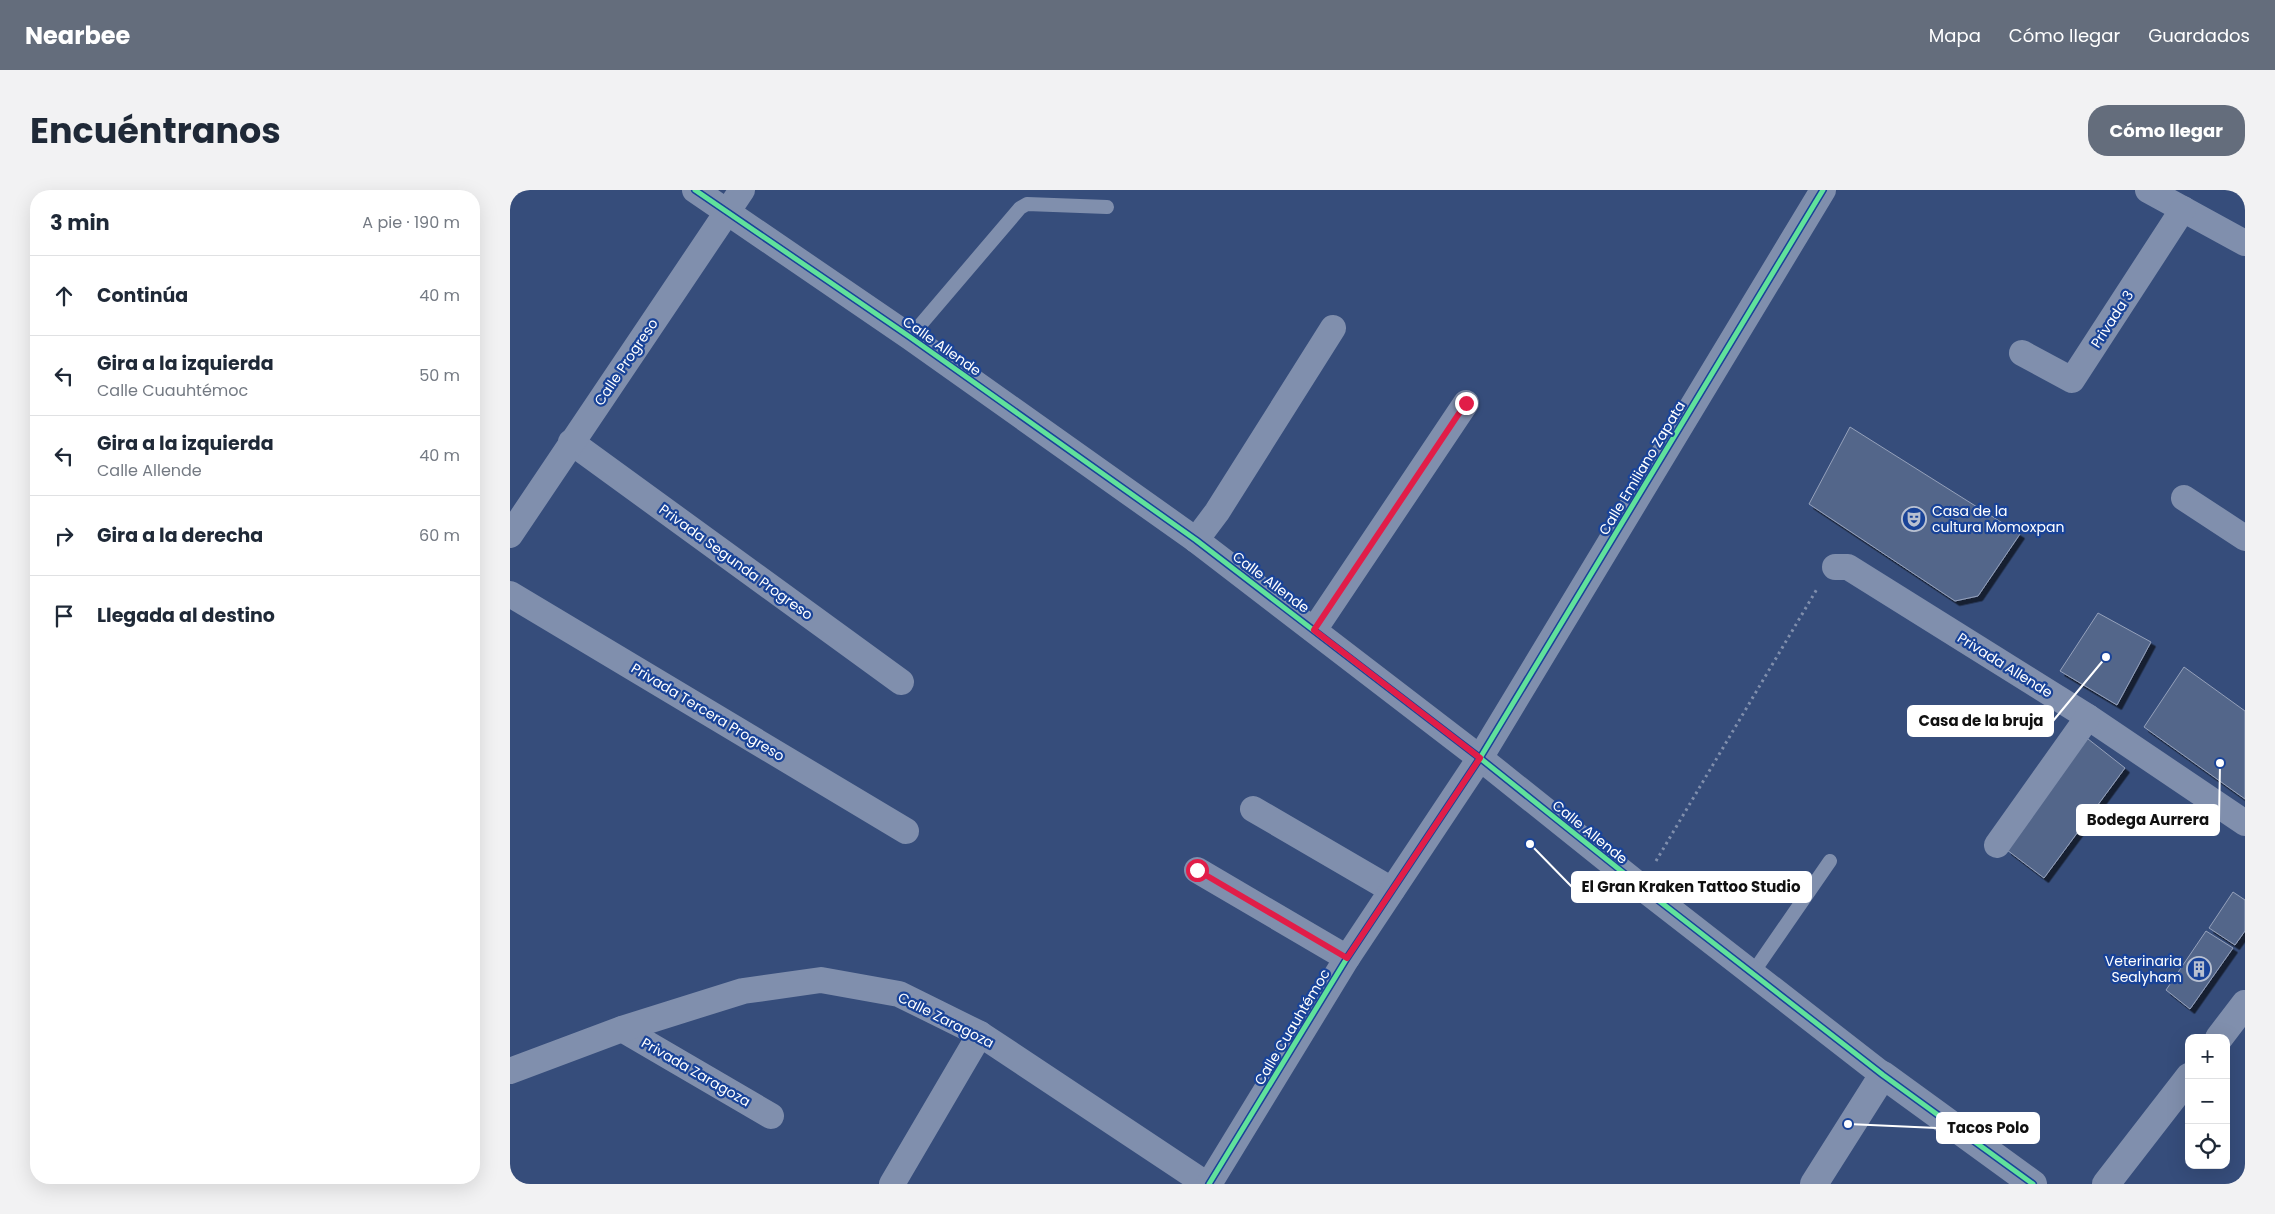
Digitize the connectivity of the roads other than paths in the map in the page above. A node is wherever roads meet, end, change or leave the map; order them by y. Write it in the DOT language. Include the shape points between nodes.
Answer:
graph roads {
  1 [pos="696,190"];
  2 [pos="742,190"];
  3 [pos="1823,190"];
  4 [pos="2148,190"];
  5 [pos="1107,207"];
  6 [pos="2183,210"];
  7 [pos="728,212"];
  8 [pos="2245,243"];
  9 [pos="1333,328"];
  10 [pos="910,337"];
  11 [pos="2022,353"];
  12 [pos="1466,403"];
  13 [pos="572,442"];
  14 [pos="2184,498"];
  15 [pos="510,535"];
  16 [pos="2245,538"];
  17 [pos="1196,540"];
  18 [pos="1835,567"];
  19 [pos="510,594"];
  20 [pos="1314,630"];
  21 [pos="901,682"];
  22 [pos="2088,717"];
  23 [pos="1480,758"];
  24 [pos="1253,809"];
  25 [pos="2245,823"];
  26 [pos="906,831"];
  27 [pos="1997,846"];
  28 [pos="1830,861"];
  29 [pos="1197,870"];
  30 [pos="1392,890"];
  31 [pos="1347,958"];
  32 [pos="1752,974"];
  33 [pos="2245,1004"];
  34 [pos="622,1028"];
  35 [pos="980,1034"];
  36 [pos="2222,1034"];
  37 [pos="510,1071"];
  38 [pos="1883,1075"];
  39 [pos="2187,1079"];
  40 [pos="770,1116"];
  41 [pos="892,1184"];
  42 [pos="1208,1184"];
  43 [pos="1814,1184"];
  44 [pos="2034,1184"];
  45 [pos="2106,1184"];
  1 -- 7 [label="street, Calle Allende"];
  2 -- 7 [label="street, Calle Progreso"];
  3 -- 23 [label="street, Calle Emiliano Zapata"];
  4 -- 6 [label="street"];
  5 -- 10 [label="lane" via="1027,204 1020,208"];
  6 -- 8 [label="street"];
  6 -- 11 [label="street, Privada 3" via="2072,380"];
  7 -- 10 [label="street, Calle Allende"];
  7 -- 13 [label="street, Calle Progreso"];
  9 -- 17 [label="street"];
  10 -- 17 [label="street, Calle Allende"];
  12 -- 20 [label="street"];
  13 -- 15 [label="street, Calle Progreso"];
  13 -- 21 [label="street, Privada Segunda Progreso"];
  14 -- 16 [label="street"];
  17 -- 20 [label="street, Calle Allende"];
  18 -- 22 [label="street, Privada Allende" via="1848,567"];
  19 -- 26 [label="street, Privada Tercera Progreso"];
  20 -- 23 [label="street, Calle Allende"];
  22 -- 25 [label="street, Privada Allende"];
  22 -- 27 [label="street"];
  23 -- 30 [label="street, Calle Cuauhtémoc"];
  23 -- 32 [label="street, Calle Allende"];
  24 -- 30 [label="street"];
  28 -- 32 [label="lane"];
  29 -- 31 [label="street"];
  30 -- 31 [label="street, Calle Cuauhtémoc"];
  31 -- 42 [label="street, Calle Cuauhtémoc"];
  32 -- 38 [label="street, Calle Allende"];
  33 -- 36 [label="street"];
  34 -- 35 [label="street, Calle Zaragoza" via="742,991 821,980 899,994"];
  34 -- 37 [label="street, Calle Zaragoza"];
  34 -- 40 [label="street, Privada Zaragoza"];
  35 -- 41 [label="street"];
  35 -- 42 [label="street, Calle Zaragoza"];
  38 -- 43 [label="street"];
  38 -- 44 [label="street"];
  39 -- 45 [label="street"];
}
